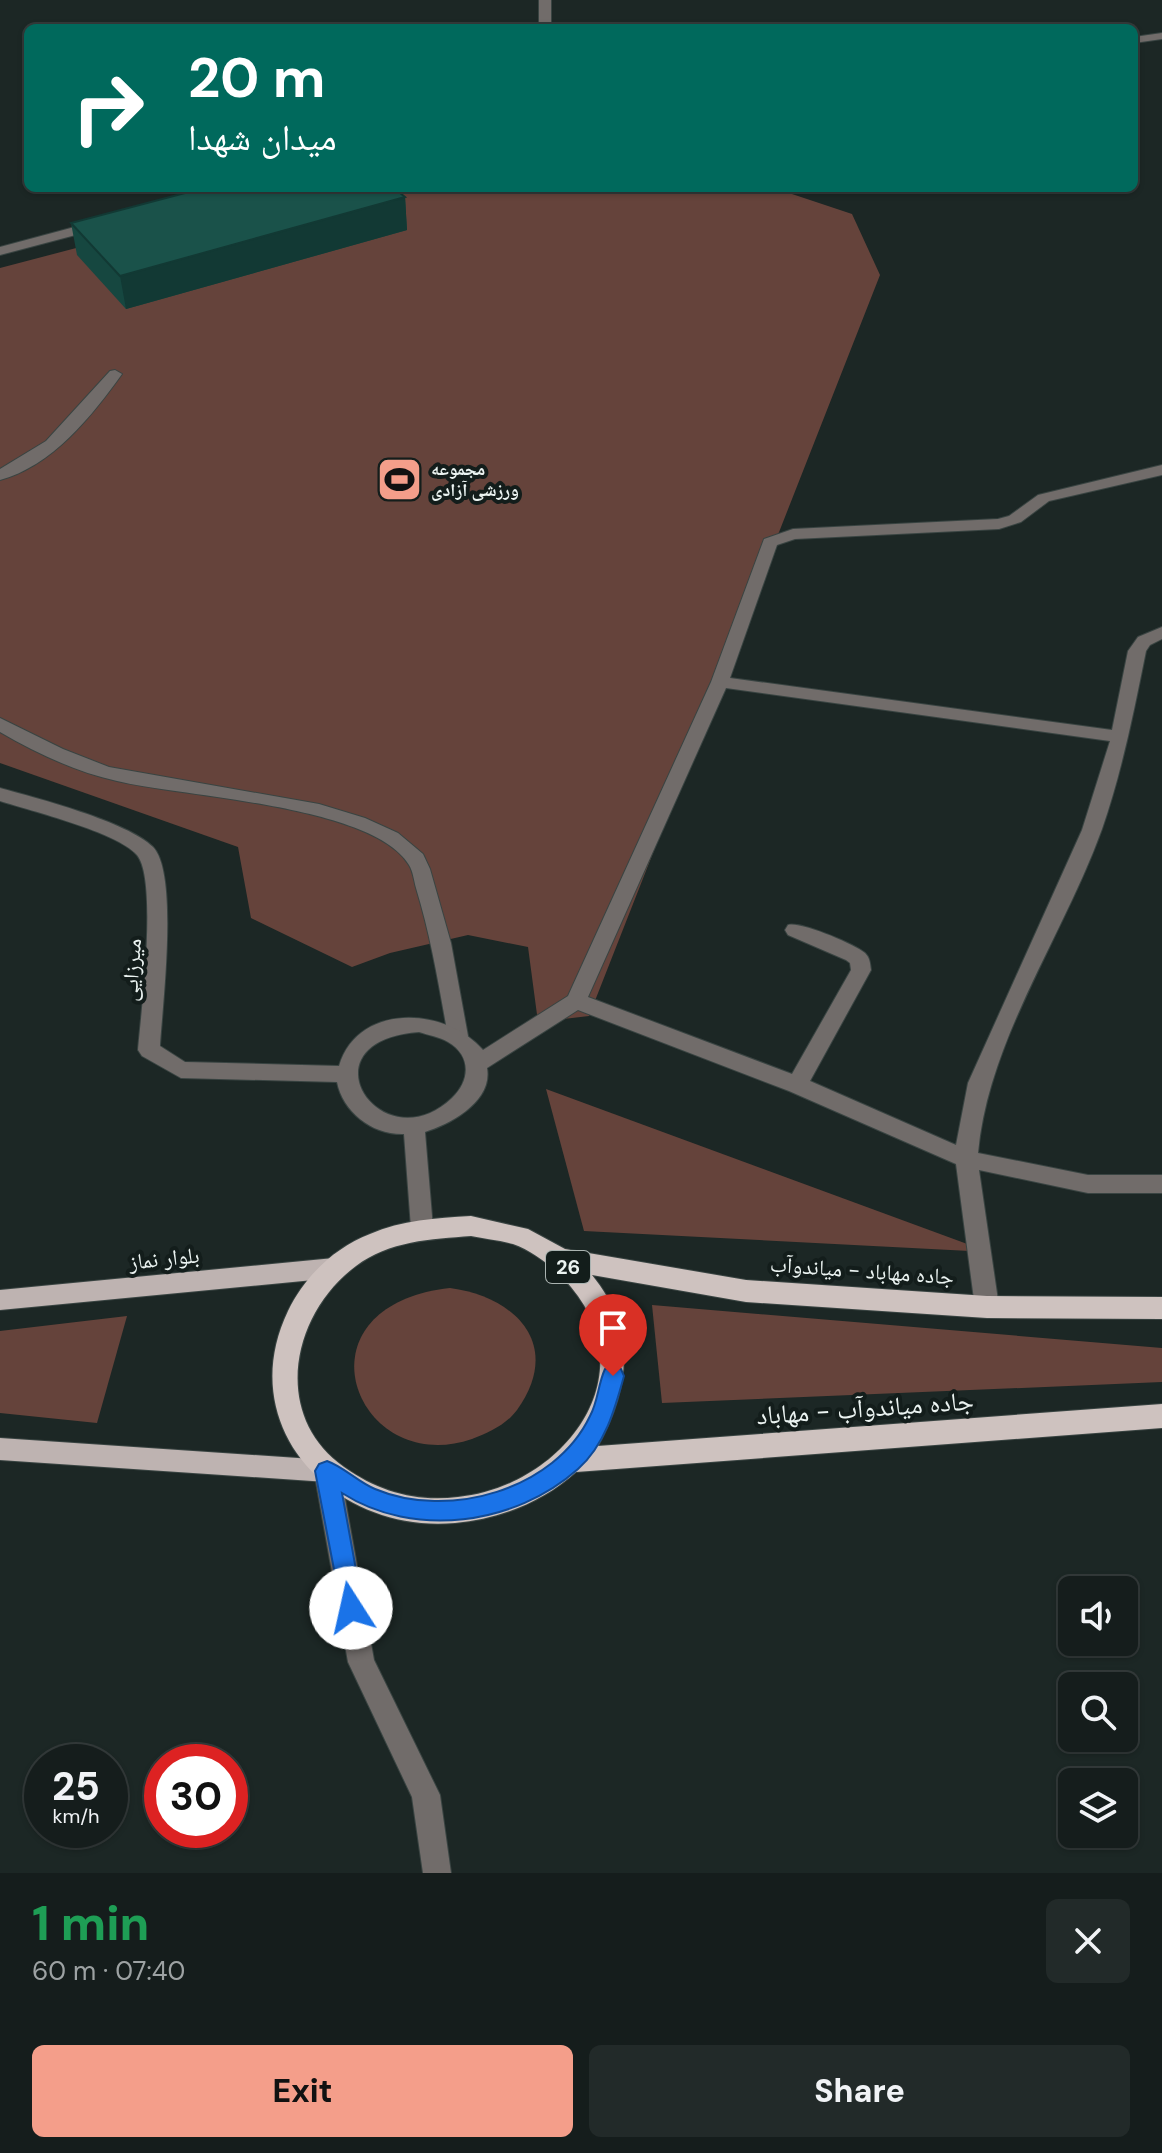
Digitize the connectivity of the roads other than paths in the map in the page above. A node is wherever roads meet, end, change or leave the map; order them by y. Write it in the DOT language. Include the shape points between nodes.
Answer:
graph roads {
  1 [pos="545,0"];
  2 [pos="545,24"];
  3 [pos="1162,36"];
  4 [pos="1138,39"];
  5 [pos="118,220"];
  6 [pos="0,251"];
  7 [pos="115,374"];
  8 [pos="1162,470"];
  9 [pos="0,475"];
  10 [pos="1162,632"];
  11 [pos="720,682"];
  12 [pos="0,724"];
  13 [pos="1120,737"];
  14 [pos="0,794"];
  15 [pos="795,930"];
  16 [pos="576,1001"];
  17 [pos="458,1036"];
  18 [pos="477,1064"];
  19 [pos="345,1074"];
  20 [pos="797,1085"];
  21 [pos="414,1125"];
  22 [pos="966,1159"];
  23 [pos="1162,1184"];
  24 [pos="422,1228"];
  25 [pos="560,1259"];
  26 [pos="334,1268"];
  27 [pos="0,1300"];
  28 [pos="987,1307"];
  29 [pos="1162,1308"];
  30 [pos="1162,1416"];
  31 [pos="0,1449"];
  32 [pos="572,1460"];
  33 [pos="327,1471"];
  34 [pos="437,1873"];
  1 -- 2 [label="street"];
  3 -- 4 [label="street"];
  5 -- 6 [label="street"];
  7 -- 9 [label="street" via="49,450"];
  8 -- 11 [label="street" via="1044,498 999,524 782,536 770,542"];
  10 -- 13 [label="street" via="1137,651"];
  11 -- 13 [label="street"];
  11 -- 16 [label="street"];
  12 -- 17 [label="street" via="113,774 324,809 375,828 417,860 438,923"];
  13 -- 22 [label="street" via="1092,830 979,1083"];
  14 -- 19 [label="street, میرزایی" via="125,836 147,853 158,929 149,1050 181,1070"];
  15 -- 20 [label="street" via="853,955 861,970"];
  16 -- 18 [label="street"];
  16 -- 20 [label="street"];
  17 -- 18 [label="street"];
  17 -- 19 [label="street" via="419,1024 377,1032 350,1057"];
  18 -- 21 [label="street" via="469,1098 455,1111"];
  19 -- 21 [label="street" via="356,1105 372,1117"];
  20 -- 22 [label="street"];
  21 -- 24 [label="street"];
  22 -- 23 [label="street" via="1088,1184"];
  22 -- 28 [label="street"];
  24 -- 25 [label="highway, 26" via="471,1226 518,1236"];
  24 -- 26 [label="highway, 26" via="375,1242"];
  25 -- 28 [label="highway, جاده مهاباد - میاندوآب / 26" via="746,1291"];
  25 -- 32 [label="highway, 26" via="592,1291 610,1331 613,1376 600,1420"];
  26 -- 27 [label="main road, بلوار نماز / 26"];
  26 -- 33 [label="highway, 26" via="303,1303 285,1345 283,1391 297,1434"];
  28 -- 29 [label="highway, جاده مهاباد - میاندوآب / 26"];
  30 -- 32 [label="highway, جاده میاندوآب - مهاباد"];
  31 -- 33 [label="main road, 26"];
  32 -- 33 [label="highway, 26" via="529,1490 478,1508 422,1511 370,1498"];
  33 -- 34 [label="street" via="361,1662 426,1795"];
}
